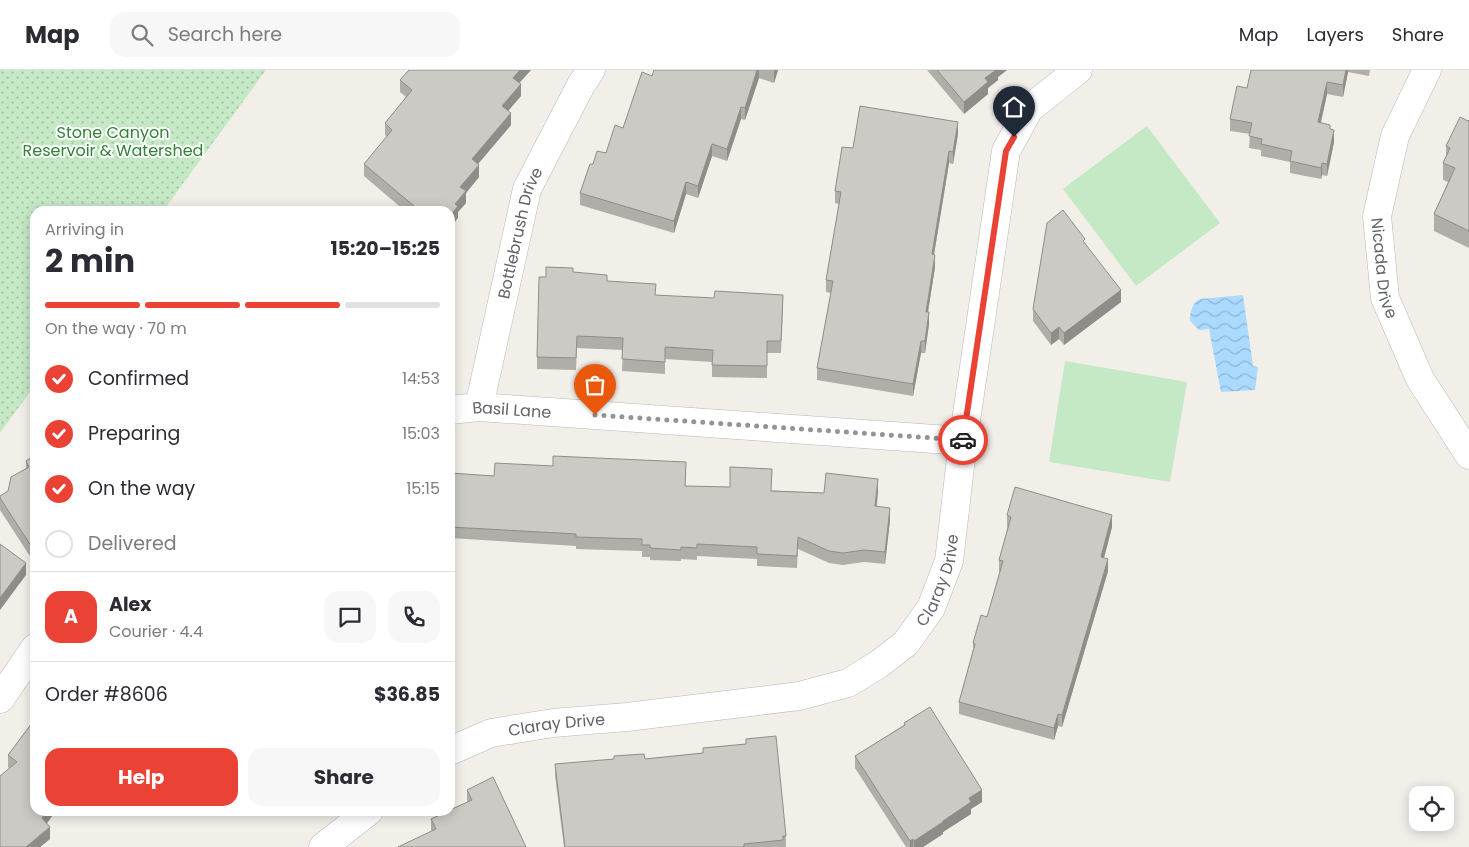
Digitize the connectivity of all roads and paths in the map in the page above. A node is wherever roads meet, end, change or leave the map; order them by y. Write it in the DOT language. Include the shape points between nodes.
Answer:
graph roads {
  1 [pos="591,70"];
  2 [pos="1078,70"];
  3 [pos="1427,70"];
  4 [pos="479,407"];
  5 [pos="455,409"];
  6 [pos="963,440"];
  7 [pos="1469,455"];
  8 [pos="30,655"];
  9 [pos="0,699"];
  10 [pos="455,749"];
  11 [pos="363,816"];
  12 [pos="323,847"];
  1 -- 4 [label="street, Bottlebrush Drive" via="527,189"];
  2 -- 6 [label="street, Claray Drive" via="1030,109 1006,151"];
  3 -- 7 [label="street, Nicada Drive" via="1395,136 1377,216 1384,288 1420,379"];
  4 -- 5 [label="street, Basil Lane"];
  4 -- 6 [label="street, Basil Lane"];
  6 -- 10 [label="street, Claray Drive" via="949,561 931,608 906,643 848,683 799,696 553,723 491,733"];
  8 -- 9 [label="street"];
  11 -- 12 [label="street"];
}
